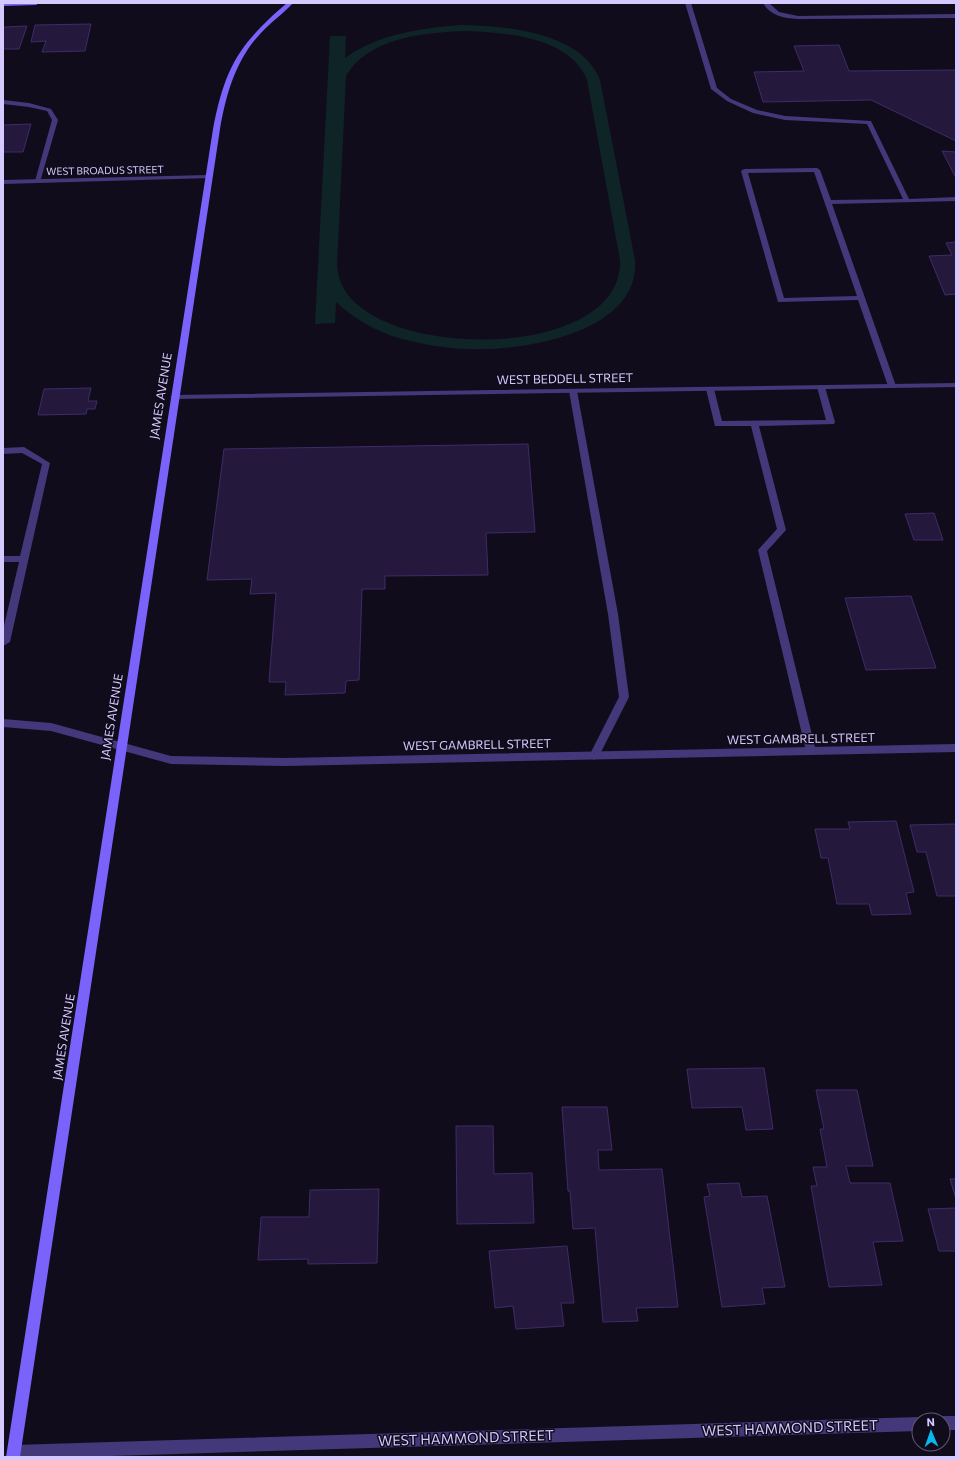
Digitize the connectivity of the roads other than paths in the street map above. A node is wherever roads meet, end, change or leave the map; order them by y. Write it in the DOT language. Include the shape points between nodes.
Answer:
graph roads {
  1 [pos="36,3"];
  2 [pos="290,3"];
  3 [pos="688,3"];
  4 [pos="766,3"];
  5 [pos="3,4"];
  6 [pos="956,16"];
  7 [pos="3,102"];
  8 [pos="208,178"];
  9 [pos="38,181"];
  10 [pos="3,182"];
  11 [pos="956,199"];
  12 [pos="907,201"];
  13 [pos="828,202"];
  14 [pos="862,298"];
  15 [pos="956,385"];
  16 [pos="892,386"];
  17 [pos="821,387"];
  18 [pos="710,389"];
  19 [pos="573,391"];
  20 [pos="174,397"];
  21 [pos="754,423"];
  22 [pos="3,451"];
  23 [pos="24,558"];
  24 [pos="3,559"];
  25 [pos="3,643"];
  26 [pos="3,723"];
  27 [pos="121,747"];
  28 [pos="956,748"];
  29 [pos="811,751"];
  30 [pos="594,756"];
  31 [pos="911,1424"];
  32 [pos="13,1455"];
  1 -- 5 [label="main road"];
  2 -- 8 [label="main road, JAMES AVENUE" via="243,50 225,85"];
  3 -- 12 [label="street" via="714,89 729,100 755,112 785,118 869,122"];
  4 -- 6 [label="street" via="768,8 779,16 803,18"];
  7 -- 9 [label="street" via="49,110 55,120"];
  8 -- 9 [label="street, WEST BROADUS STREET"];
  8 -- 20 [label="main road, JAMES AVENUE"];
  9 -- 10 [label="street, WEST BROADUS STREET"];
  11 -- 12 [label="street"];
  12 -- 13 [label="street"];
  13 -- 14 [label="street"];
  13 -- 14 [label="street" via="817,170 744,171 781,300"];
  14 -- 16 [label="street"];
  15 -- 16 [label="street, WEST BEDDELL STREET"];
  16 -- 17 [label="street, WEST BEDDELL STREET"];
  17 -- 18 [label="street, WEST BEDDELL STREET"];
  17 -- 21 [label="street" via="830,422"];
  18 -- 19 [label="street, WEST BEDDELL STREET"];
  18 -- 21 [label="street" via="718,424"];
  19 -- 20 [label="street, WEST BEDDELL STREET"];
  19 -- 30 [label="street" via="613,614 624,697"];
  20 -- 27 [label="main road, JAMES AVENUE"];
  21 -- 29 [label="street" via="782,530 762,550"];
  22 -- 23 [label="street" via="24,450 46,463"];
  23 -- 24 [label="street"];
  23 -- 25 [label="street"];
  26 -- 27 [label="street, WEST GAMBRELL STREET" via="52,727"];
  27 -- 30 [label="street, WEST GAMBRELL STREET" via="171,760 286,762"];
  27 -- 32 [label="main road, JAMES AVENUE"];
  28 -- 29 [label="street, WEST GAMBRELL STREET"];
  29 -- 30 [label="street, WEST GAMBRELL STREET"];
  31 -- 32 [label="street, WEST HAMMOND STREET"];
}
